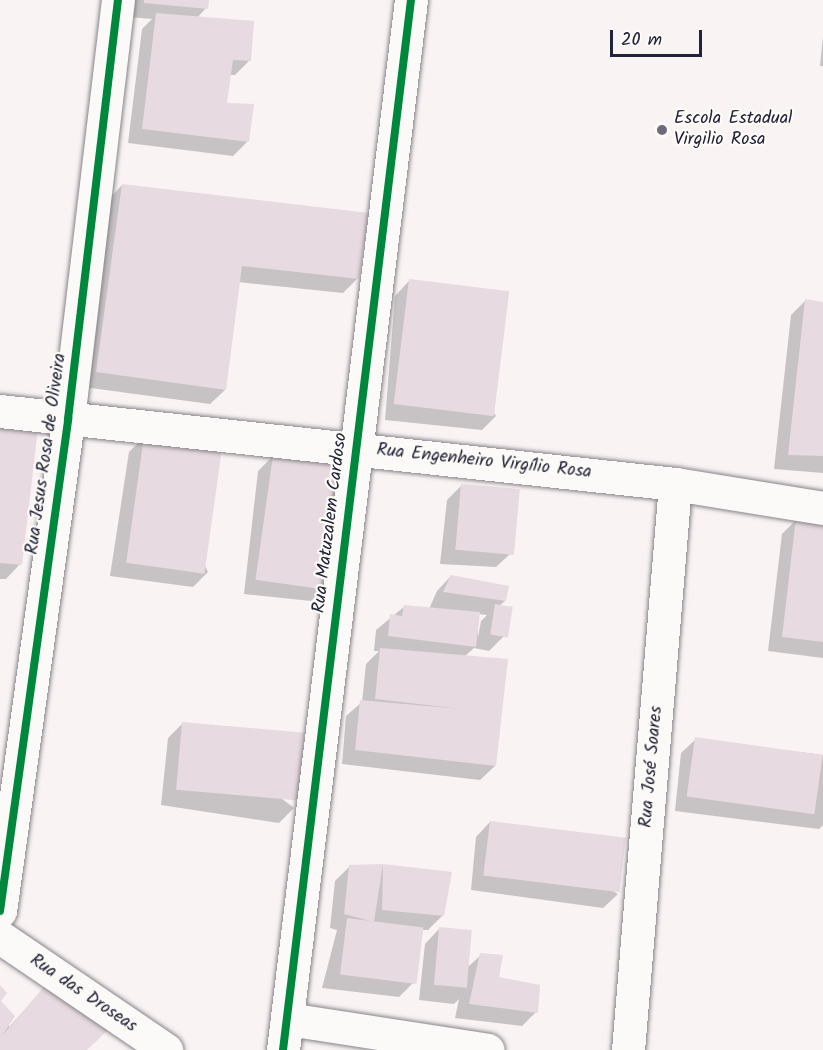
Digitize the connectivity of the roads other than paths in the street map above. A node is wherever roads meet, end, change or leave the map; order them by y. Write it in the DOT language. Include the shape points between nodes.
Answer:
graph roads {
  1 [pos="118,0"];
  2 [pos="411,0"];
  3 [pos="0,411"];
  4 [pos="68,419"];
  5 [pos="355,448"];
  6 [pos="675,483"];
  7 [pos="823,508"];
  8 [pos="0,911"];
  9 [pos="0,937"];
  10 [pos="285,1035"];
  11 [pos="166,1050"];
  12 [pos="488,1050"];
  13 [pos="628,1050"];
  1 -- 4 [label="street, Rua Jesus Rosa de Oliveira"];
  2 -- 5 [label="street, Rua Matuzalem Cardoso"];
  3 -- 4 [label="street, Rua Engenheiro Virgílio Rosa"];
  4 -- 5 [label="street, Rua Engenheiro Virgílio Rosa"];
  4 -- 8 [label="street, Rua Jesus Rosa de Oliveira"];
  5 -- 6 [label="street, Rua Engenheiro Virgílio Rosa"];
  5 -- 10 [label="street, Rua Matuzalem Cardoso"];
  6 -- 7 [label="street, Rua Engenheiro Virgílio Rosa"];
  6 -- 13 [label="street, Rua José Soares"];
  9 -- 11 [label="street, Rua das Droseas"];
  10 -- 12 [label="street"];
}
